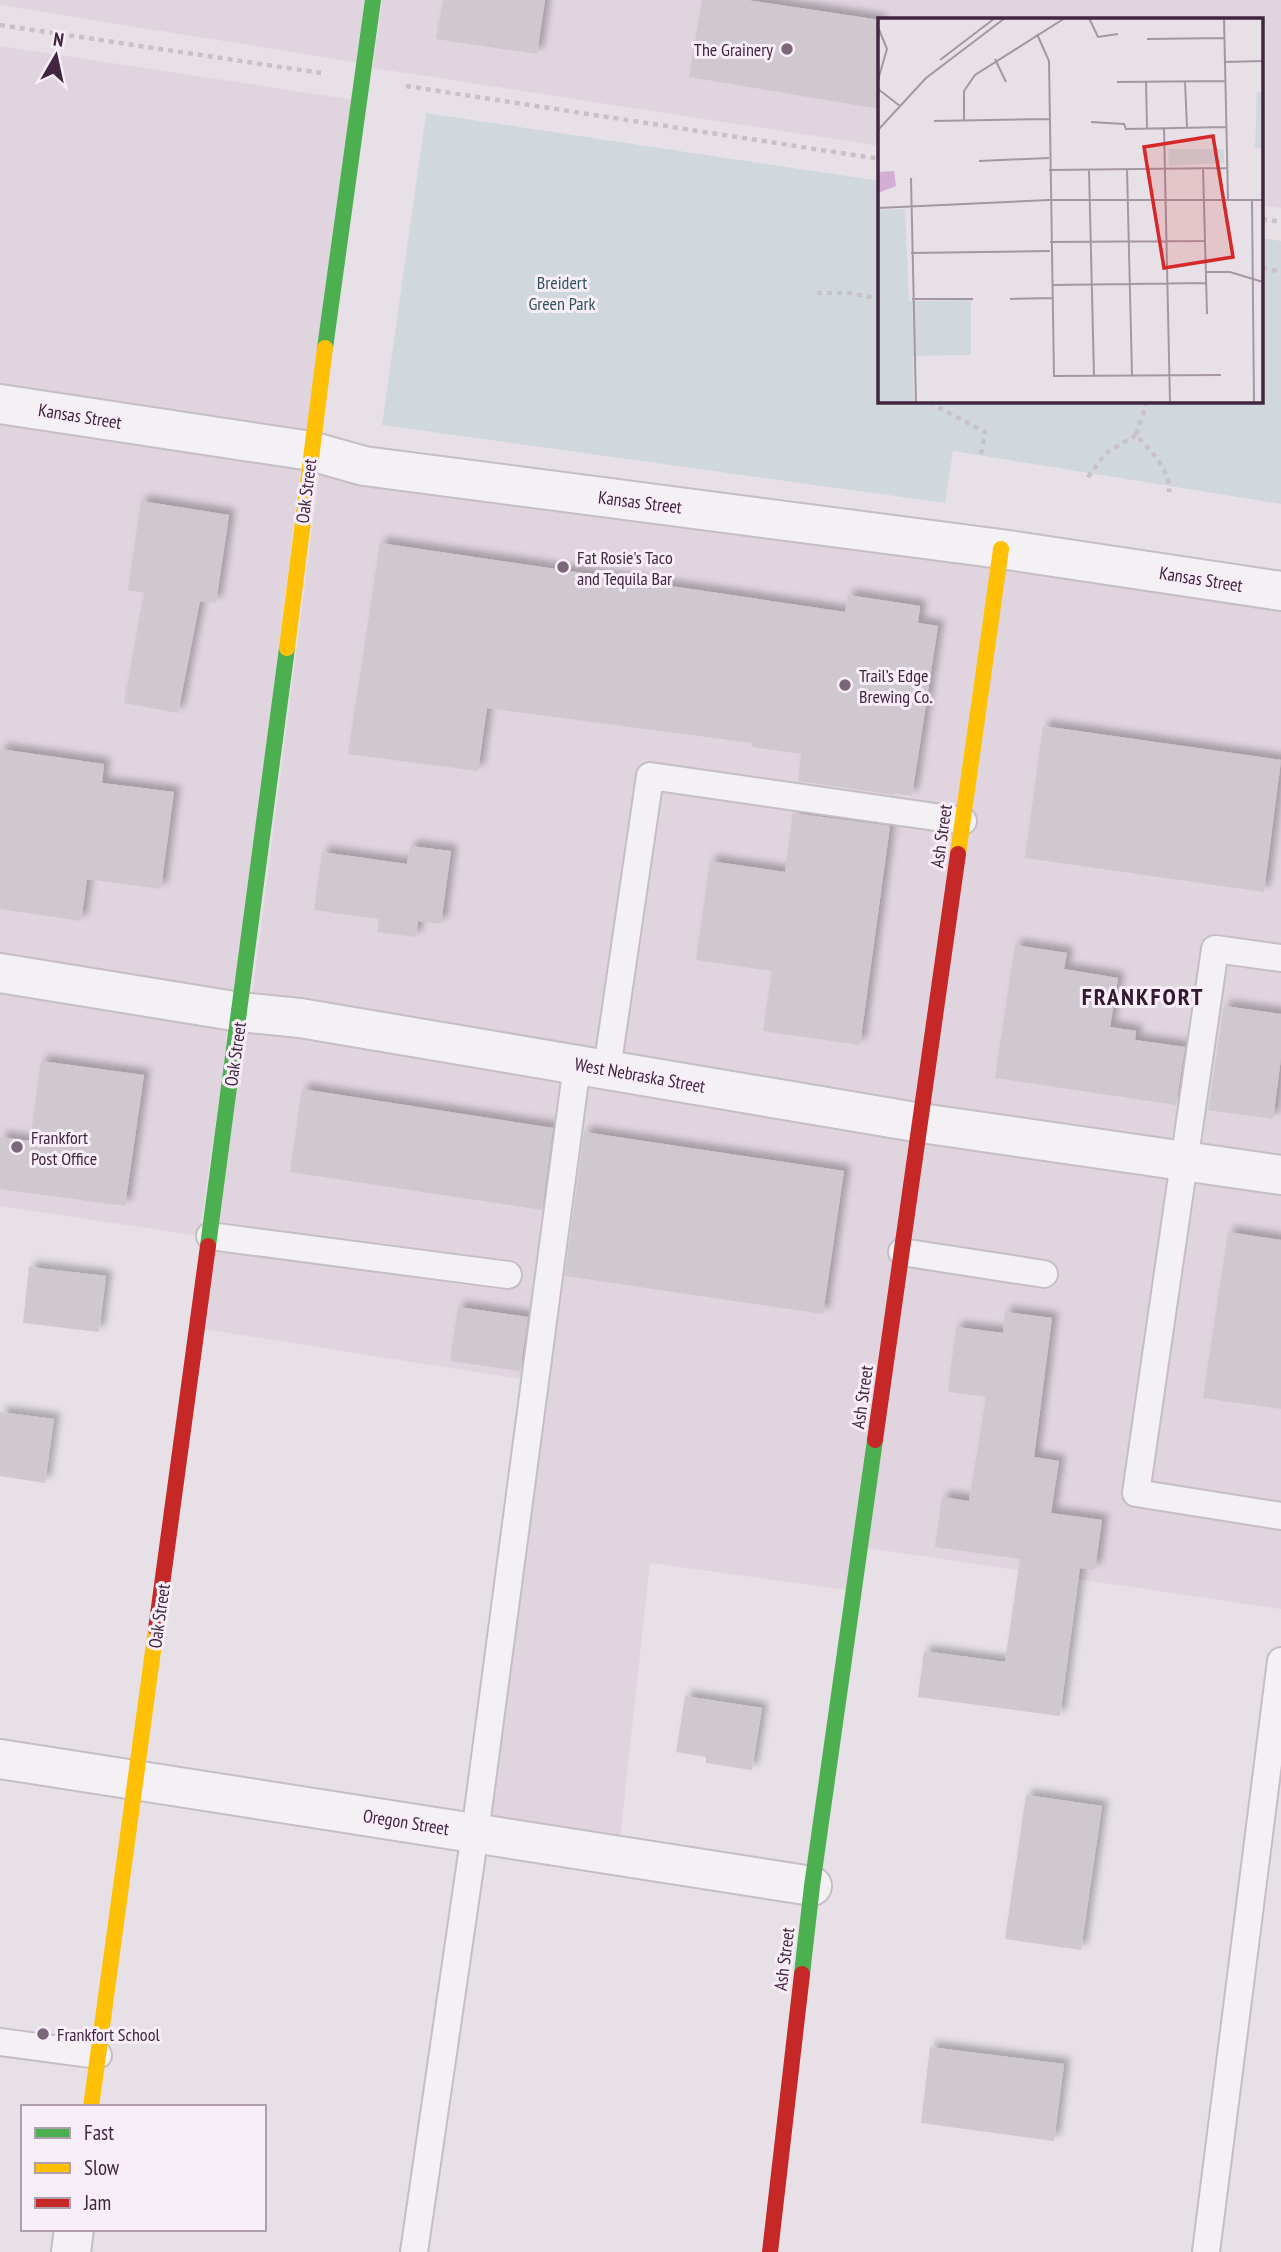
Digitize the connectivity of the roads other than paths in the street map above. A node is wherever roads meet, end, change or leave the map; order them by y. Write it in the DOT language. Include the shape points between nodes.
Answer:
graph roads {
  1 [pos="373,0"];
  2 [pos="0,404"];
  3 [pos="311,451"];
  4 [pos="1001,549"];
  5 [pos="1281,592"];
  6 [pos="963,821"];
  7 [pos="1281,958"];
  8 [pos="0,973"];
  9 [pos="240,1012"];
  10 [pos="592,1067"];
  11 [pos="920,1123"];
  12 [pos="1184,1161"];
  13 [pos="1281,1175"];
  14 [pos="210,1236"];
  15 [pos="902,1252"];
  16 [pos="1044,1274"];
  17 [pos="508,1275"];
  18 [pos="1281,1516"];
  19 [pos="1281,1661"];
  20 [pos="0,1759"];
  21 [pos="137,1781"];
  22 [pos="475,1833"];
  23 [pos="812,1886"];
  24 [pos="0,2042"];
  25 [pos="99,2055"];
  26 [pos="91,2105"];
  27 [pos="74,2231"];
  28 [pos="71,2252"];
  29 [pos="414,2252"];
  30 [pos="770,2252"];
  31 [pos="1206,2252"];
  1 -- 3 [label="street, Oak Street"];
  2 -- 3 [label="street, Kansas Street"];
  3 -- 4 [label="street, Kansas Street" via="365,466"];
  3 -- 9 [label="street, Oak Street"];
  4 -- 5 [label="street, Kansas Street"];
  4 -- 6 [label="street, Ash Street"];
  6 -- 10 [label="lane" via="650,776"];
  6 -- 11 [label="street, Ash Street"];
  7 -- 12 [label="lane" via="1215,948"];
  8 -- 9 [label="street, West Nebraska Street"];
  9 -- 10 [label="street, West Nebraska Street"];
  9 -- 14 [label="street, Oak Street"];
  10 -- 11 [label="street, West Nebraska Street"];
  10 -- 22 [label="lane"];
  11 -- 12 [label="street, West Nebraska Street"];
  11 -- 15 [label="street, Ash Street"];
  12 -- 13 [label="street, West Nebraska Street"];
  12 -- 18 [label="lane" via="1136,1493"];
  14 -- 17 [label="lane"];
  14 -- 21 [label="street, Oak Street"];
  15 -- 16 [label="lane"];
  15 -- 23 [label="street, Ash Street"];
  19 -- 31 [label="lane"];
  20 -- 21 [label="street, Oregon Street"];
  21 -- 22 [label="street, Oregon Street"];
  21 -- 25 [label="street, Oak Street"];
  22 -- 23 [label="street, Oregon Street"];
  22 -- 29 [label="lane"];
  23 -- 30 [label="street, Ash Street"];
  24 -- 25 [label="lane"];
  25 -- 26 [label="street, Oak Street"];
  27 -- 28 [label="street"];
}
